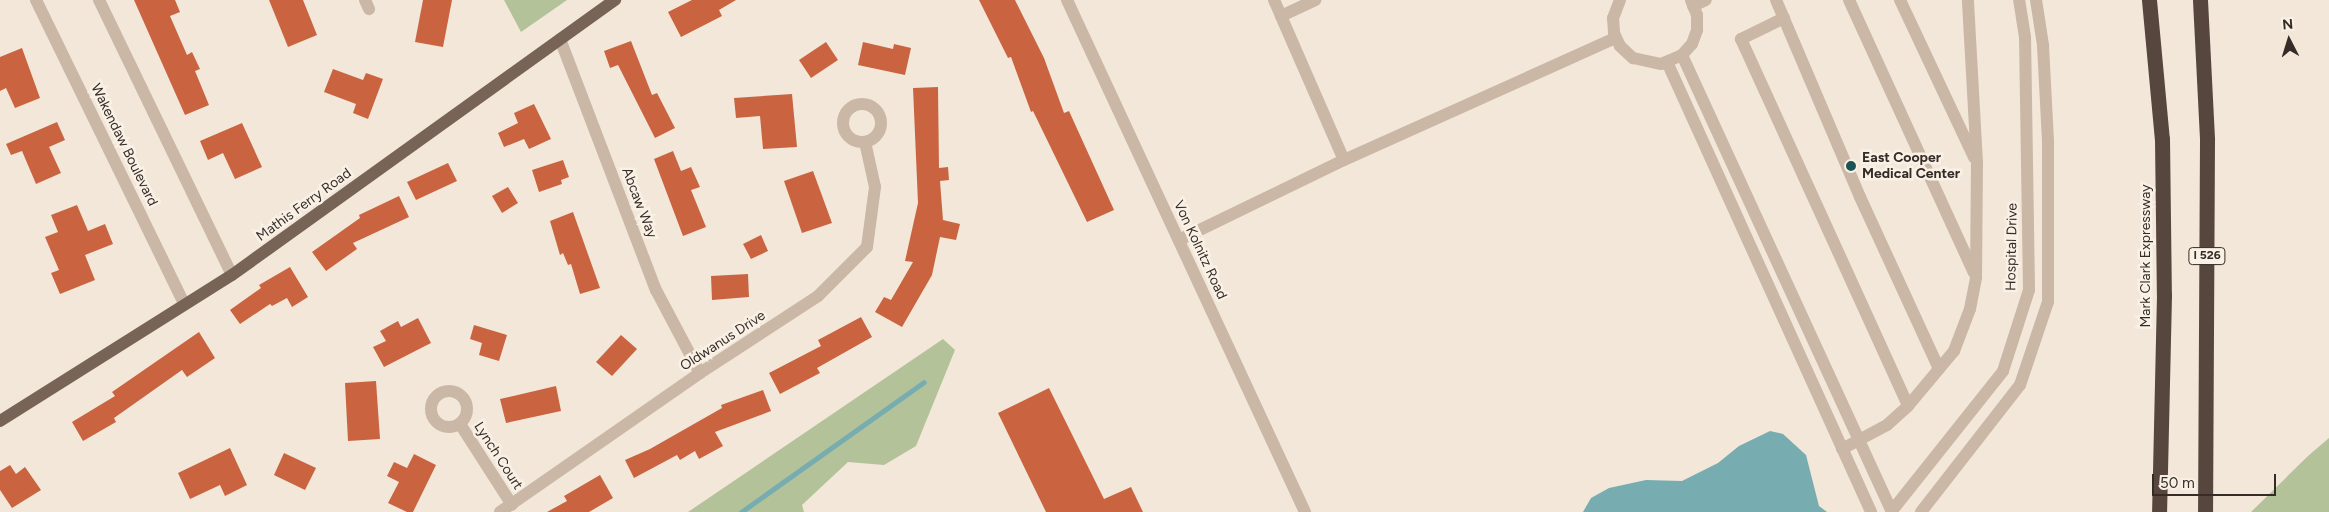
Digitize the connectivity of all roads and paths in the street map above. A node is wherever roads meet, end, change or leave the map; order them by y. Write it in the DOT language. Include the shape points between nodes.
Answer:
graph roads {
  1 [pos="36,0"];
  2 [pos="99,0"];
  3 [pos="616,0"];
  4 [pos="1067,0"];
  5 [pos="1274,0"];
  6 [pos="1315,0"];
  7 [pos="1620,0"];
  8 [pos="1706,0"];
  9 [pos="1776,0"];
  10 [pos="1849,0"];
  11 [pos="1900,0"];
  12 [pos="1968,0"];
  13 [pos="2019,0"];
  14 [pos="2036,0"];
  15 [pos="2149,0"];
  16 [pos="2200,0"];
  17 [pos="1692,3"];
  18 [pos="1281,16"];
  19 [pos="1784,18"];
  20 [pos="1616,38"];
  21 [pos="560,39"];
  22 [pos="1682,55"];
  23 [pos="1667,62"];
  24 [pos="866,142"];
  25 [pos="1344,160"];
  26 [pos="1977,164"];
  27 [pos="1179,240"];
  28 [pos="232,275"];
  29 [pos="1976,277"];
  30 [pos="184,304"];
  31 [pos="1940,369"];
  32 [pos="700,373"];
  33 [pos="1908,406"];
  34 [pos="2160,407"];
  35 [pos="0,420"];
  36 [pos="460,424"];
  37 [pos="1859,440"];
  38 [pos="1842,449"];
  39 [pos="512,505"];
  40 [pos="500,512"];
  41 [pos="1305,512"];
  42 [pos="1871,512"];
  43 [pos="1892,512"];
  44 [pos="1921,512"];
  45 [pos="2153,512"];
  46 [pos="2159,512"];
  47 [pos="2205,512"];
  1 -- 30 [label="street, Wakendaw Boulevard"];
  2 -- 28 [label="street"];
  3 -- 21 [label="main road, Mathis Ferry Road"];
  4 -- 27 [label="street, Von Kolnitz Road"];
  5 -- 18 [label="street"];
  6 -- 18 [label="street"];
  7 -- 20 [label="street" via="1613,18"];
  8 -- 17 [label="street"];
  9 -- 19 [label="street"];
  10 -- 29 [label="street"];
  11 -- 26 [label="street"];
  12 -- 26 [label="street"];
  13 -- 43 [label="street, Hospital Drive" via="2025,38 2029,290 2003,371"];
  14 -- 44 [label="street" via="2043,45 2048,140 2048,302 2020,385"];
  15 -- 34 [label="highway, Mark Clark Expressway" via="2162,148 2164,295"];
  16 -- 47 [label="highway, I 526" via="2207,140"];
  17 -- 22 [label="street" via="1697,15 1697,30"];
  18 -- 25 [label="street"];
  19 -- 31 [label="street" via="1860,197"];
  19 -- 33 [label="street" via="1740,39"];
  20 -- 23 [label="street" via="1633,58 1647,64"];
  20 -- 25 [label="street"];
  21 -- 28 [label="main road, Mathis Ferry Road"];
  21 -- 32 [label="street, Abcaw Way" via="656,290"];
  22 -- 23 [label="street"];
  22 -- 37 [label="street"];
  23 -- 38 [label="street"];
  24 -- 32 [label="street, Oldwanus Drive" via="875,187 867,246 818,296"];
  25 -- 27 [label="street"];
  26 -- 29 [label="street"];
  27 -- 41 [label="street, Von Kolnitz Road"];
  28 -- 30 [label="main road, Mathis Ferry Road"];
  29 -- 31 [label="street" via="1970,309 1954,351"];
  30 -- 35 [label="main road, Mathis Ferry Road"];
  31 -- 33 [label="street"];
  32 -- 39 [label="street, Oldwanus Drive"];
  33 -- 37 [label="street" via="1887,425"];
  34 -- 45 [label="highway"];
  34 -- 46 [label="highway, Mark Clark Expressway"];
  36 -- 39 [label="street, Lynch Court"];
  37 -- 38 [label="street"];
  37 -- 43 [label="street"];
  38 -- 42 [label="street"];
  39 -- 40 [label="street, Oldwanus Drive"];
}
